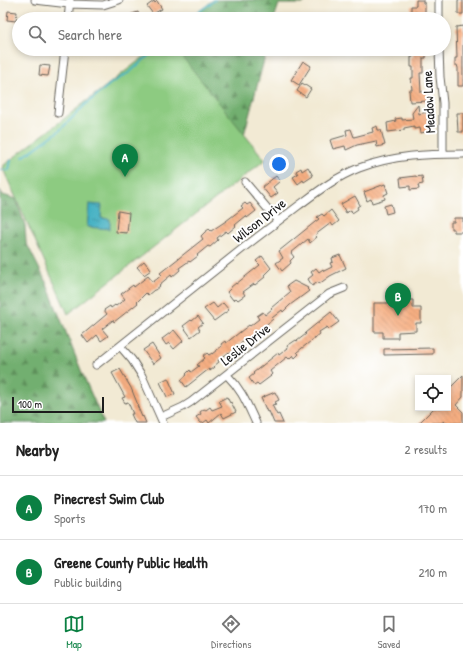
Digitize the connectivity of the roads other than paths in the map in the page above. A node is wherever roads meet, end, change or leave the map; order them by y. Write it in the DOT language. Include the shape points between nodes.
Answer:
graph roads {
  1 [pos="35,0"];
  2 [pos="119,0"];
  3 [pos="439,0"];
  4 [pos="70,2"];
  5 [pos="69,12"];
  6 [pos="439,12"];
  7 [pos="64,56"];
  8 [pos="439,56"];
  9 [pos="58,113"];
  10 [pos="443,154"];
  11 [pos="463,154"];
  12 [pos="246,182"];
  13 [pos="278,221"];
  14 [pos="344,288"];
  15 [pos="120,346"];
  16 [pos="96,365"];
  17 [pos="227,375"];
  18 [pos="162,420"];
  19 [pos="256,423"];
  1 -- 4 [label="street"];
  2 -- 4 [label="street" via="103,5"];
  3 -- 6 [label="street"];
  4 -- 5 [label="street"];
  7 -- 9 [label="street"];
  8 -- 10 [label="street, Meadow Lane"];
  10 -- 11 [label="street, Wilson Drive"];
  10 -- 13 [label="street, Wilson Drive" via="386,160 358,169 319,190"];
  12 -- 13 [label="street"];
  13 -- 15 [label="street, Wilson Drive"];
  14 -- 17 [label="street, Leslie Drive" via="329,294"];
  15 -- 16 [label="street, Wilson Drive"];
  15 -- 18 [label="street" via="142,376"];
  17 -- 18 [label="street, Leslie Drive"];
  17 -- 19 [label="street" via="241,391"];
}
